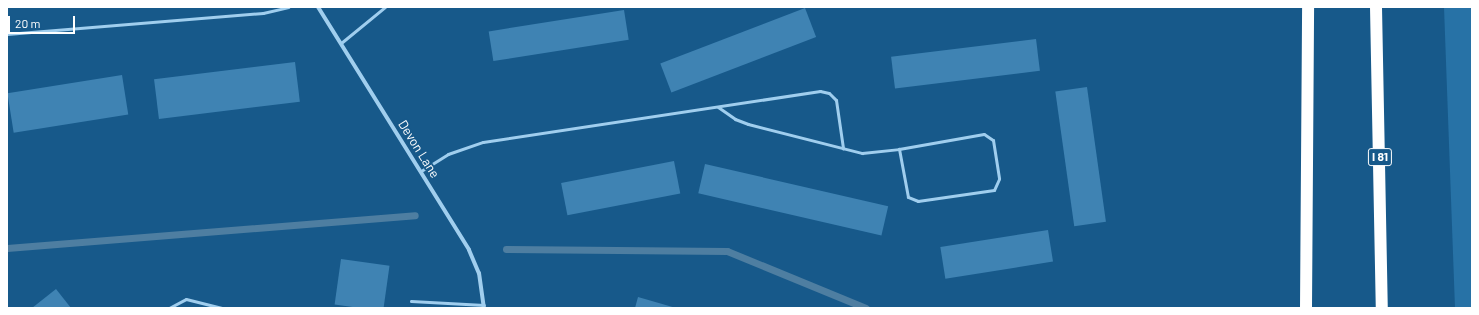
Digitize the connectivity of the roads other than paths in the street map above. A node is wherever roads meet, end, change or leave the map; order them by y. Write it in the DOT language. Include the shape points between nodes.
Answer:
graph roads {
  1 [pos="288,7"];
  2 [pos="318,7"];
  3 [pos="385,7"];
  4 [pos="1308,7"];
  5 [pos="1376,7"];
  6 [pos="7,34"];
  7 [pos="340,43"];
  8 [pos="718,107"];
  9 [pos="843,148"];
  10 [pos="899,149"];
  11 [pos="421,171"];
  12 [pos="411,300"];
  13 [pos="484,306"];
  14 [pos="169,308"];
  15 [pos="223,308"];
  16 [pos="1306,308"];
  17 [pos="1382,308"];
  1 -- 6 [label="lane" via="263,13"];
  2 -- 7 [label="street, Devon Lane"];
  3 -- 7 [label="lane"];
  4 -- 16 [label="highway"];
  5 -- 17 [label="highway, I 81"];
  7 -- 11 [label="street, Devon Lane"];
  8 -- 9 [label="lane" via="743,123"];
  8 -- 9 [label="lane" via="824,91 836,100"];
  8 -- 11 [label="lane" via="478,143 448,154"];
  9 -- 10 [label="lane" via="870,154"];
  10 -- 10 [label="lane" via="988,135 993,140 999,182 989,192 915,201 906,194"];
  11 -- 13 [label="street, Devon Lane" via="472,256 479,273"];
  12 -- 13 [label="lane"];
  14 -- 15 [label="lane" via="186,299"];
}
